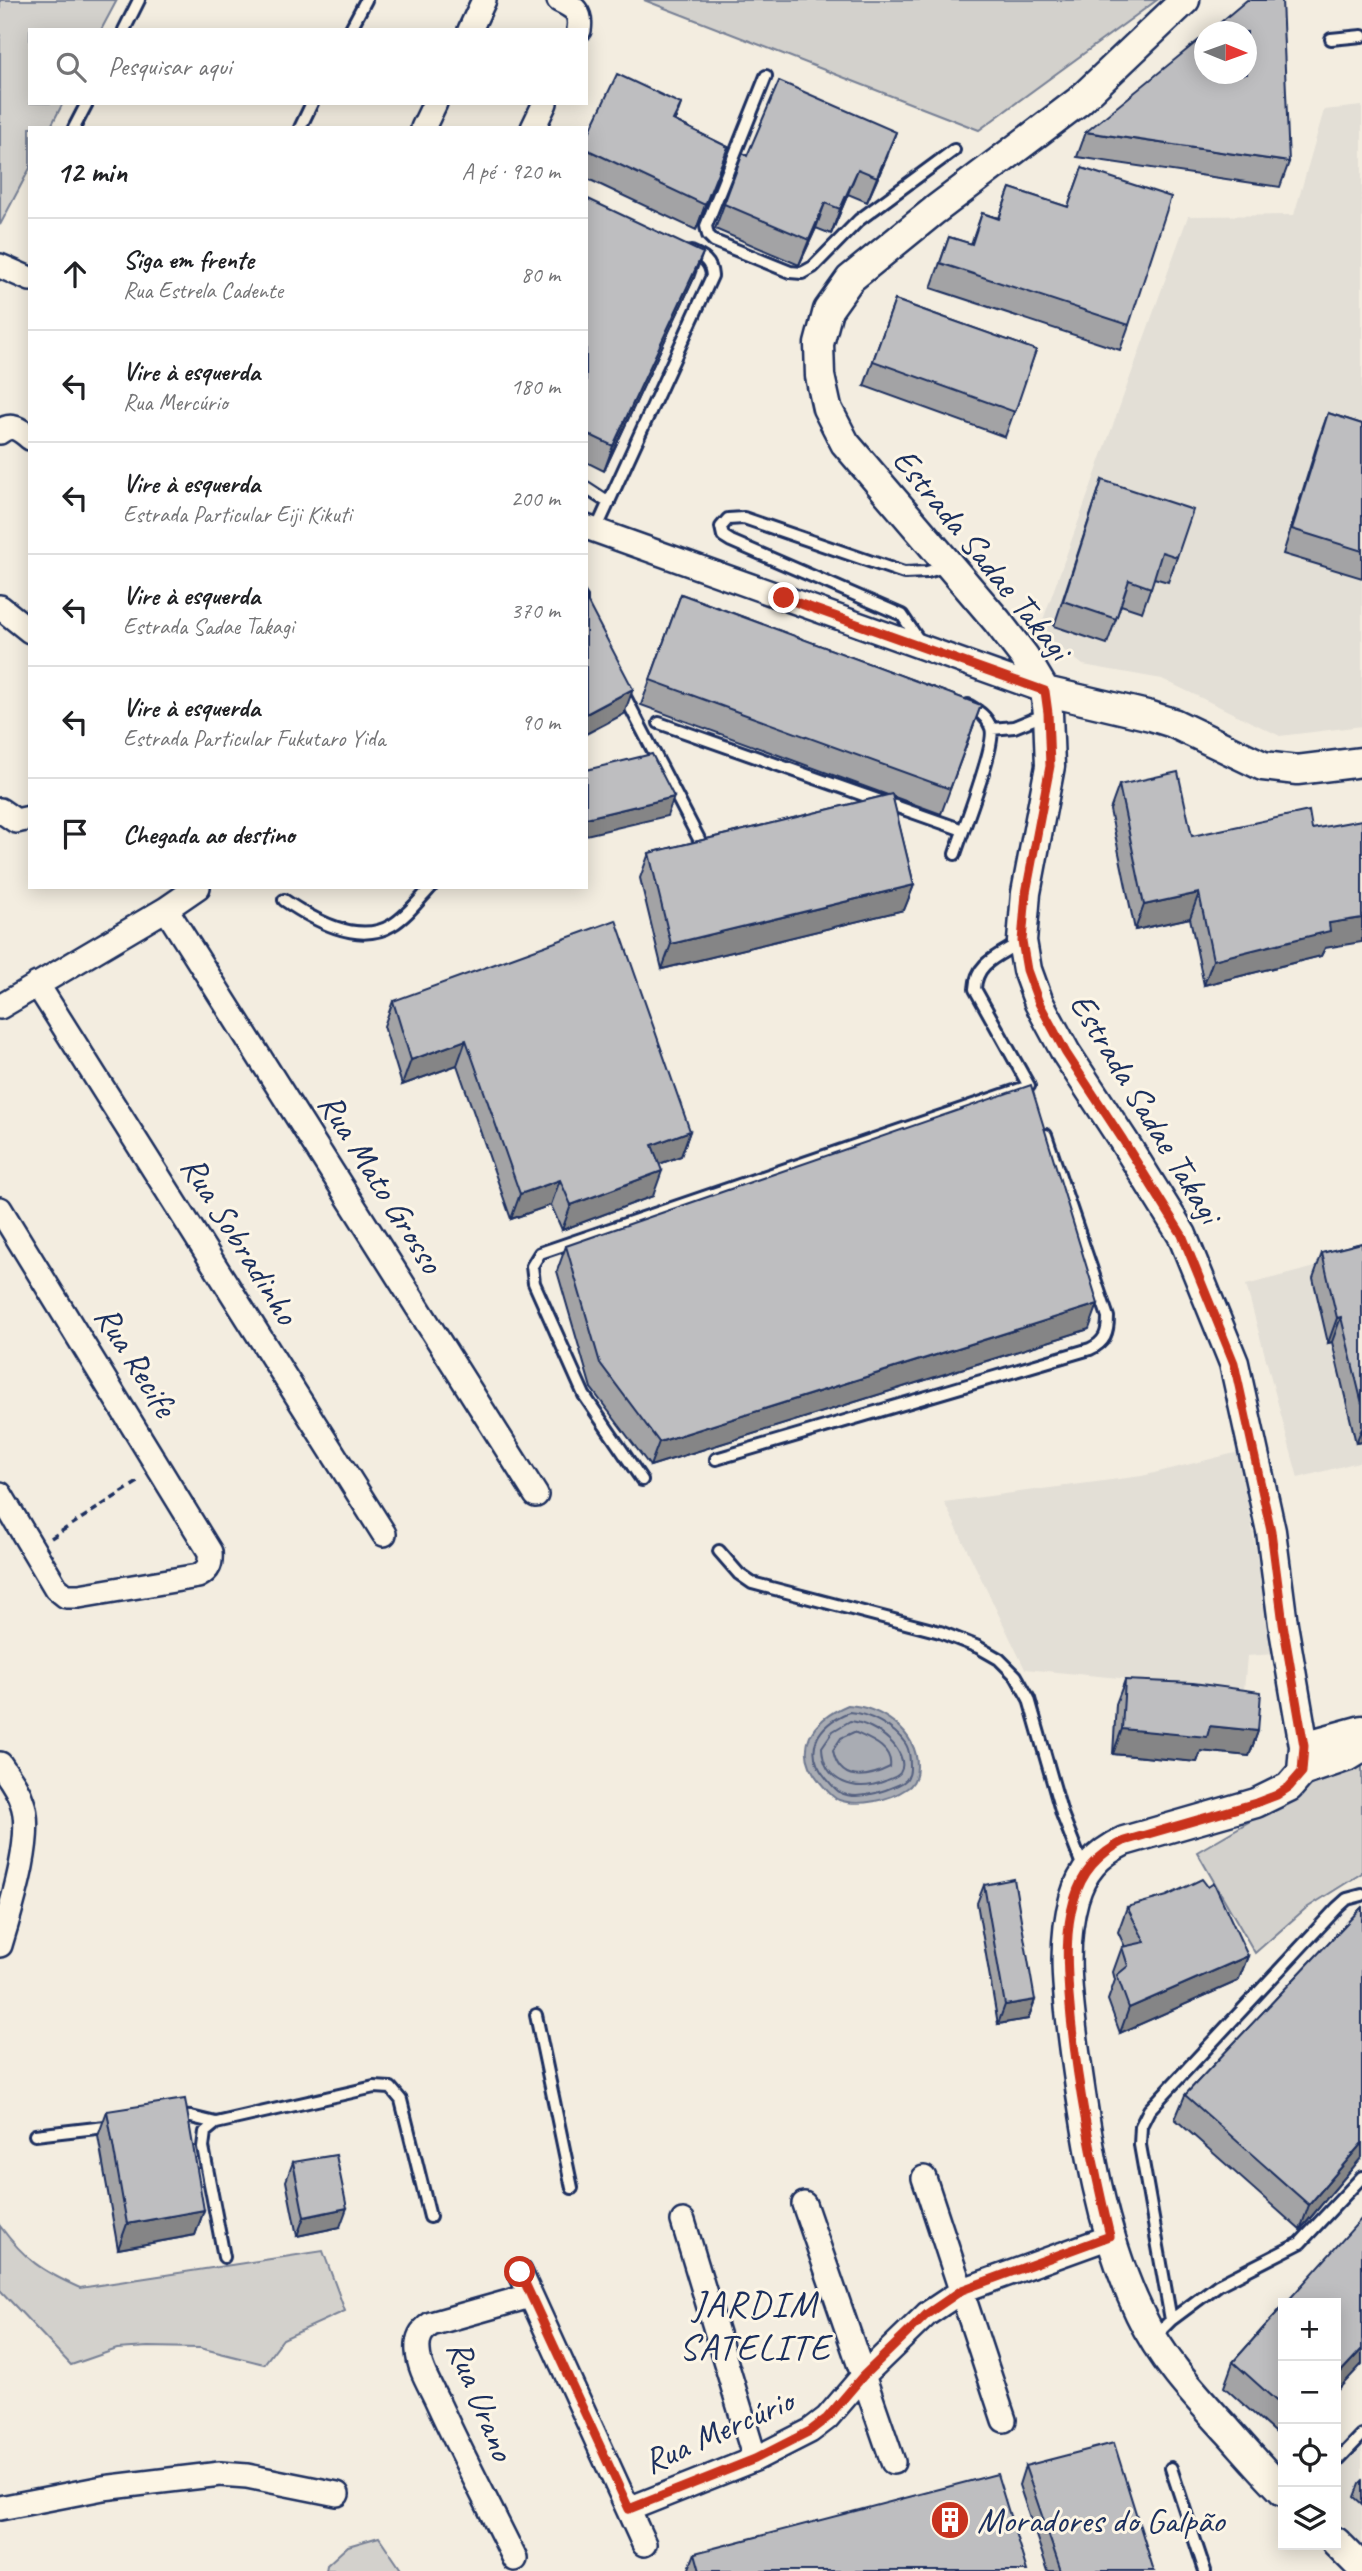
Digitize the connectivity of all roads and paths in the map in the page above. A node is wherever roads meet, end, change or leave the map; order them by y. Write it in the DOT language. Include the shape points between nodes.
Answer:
graph roads {
  1 [pos="139,0"];
  2 [pos="366,0"];
  3 [pos="484,0"];
  4 [pos="559,0"];
  5 [pos="1185,0"];
  6 [pos="125,28"];
  7 [pos="351,28"];
  8 [pos="471,28"];
  9 [pos="579,28"];
  10 [pos="1362,36"];
  11 [pos="1331,39"];
  12 [pos="766,76"];
  13 [pos="86,105"];
  14 [pos="311,105"];
  15 [pos="434,105"];
  16 [pos="544,105"];
  17 [pos="75,126"];
  18 [pos="301,126"];
  19 [pos="424,126"];
  20 [pos="534,126"];
  21 [pos="954,150"];
  22 [pos="682,248"];
  23 [pos="0,266"];
  24 [pos="28,278"];
  25 [pos="588,489"];
  26 [pos="609,503"];
  27 [pos="591,529"];
  28 [pos="950,565"];
  29 [pos="0,607"];
  30 [pos="28,629"];
  31 [pos="923,648"];
  32 [pos="618,685"];
  33 [pos="956,701"];
  34 [pos="1046,702"];
  35 [pos="659,723"];
  36 [pos="992,729"];
  37 [pos="1362,762"];
  38 [pos="963,830"];
  39 [pos="701,844"];
  40 [pos="955,853"];
  41 [pos="195,889"];
  42 [pos="429,889"];
  43 [pos="284,901"];
  44 [pos="166,909"];
  45 [pos="1022,941"];
  46 [pos="37,984"];
  47 [pos="0,1007"];
  48 [pos="1029,1086"];
  49 [pos="1034,1098"];
  50 [pos="1042,1124"];
  51 [pos="0,1209"];
  52 [pos="716,1460"];
  53 [pos="160,1467"];
  54 [pos="642,1480"];
  55 [pos="0,1494"];
  56 [pos="536,1495"];
  57 [pos="384,1534"];
  58 [pos="35,1549"];
  59 [pos="719,1551"];
  60 [pos="1362,1730"];
  61 [pos="1362,1748"];
  62 [pos="1303,1759"];
  63 [pos="0,1764"];
  64 [pos="1085,1873"];
  65 [pos="1362,1895"];
  66 [pos="0,1945"];
  67 [pos="536,2015"];
  68 [pos="164,2118"];
  69 [pos="128,2123"];
  70 [pos="216,2123"];
  71 [pos="36,2134"];
  72 [pos="1362,2177"];
  73 [pos="924,2178"];
  74 [pos="572,2188"];
  75 [pos="804,2204"];
  76 [pos="430,2217"];
  77 [pos="683,2221"];
  78 [pos="1110,2236"];
  79 [pos="224,2257"];
  80 [pos="520,2272"];
  81 [pos="962,2290"];
  82 [pos="530,2296"];
  83 [pos="1162,2329"];
  84 [pos="863,2376"];
  85 [pos="1004,2420"];
  86 [pos="1362,2435"];
  87 [pos="1341,2457"];
  88 [pos="755,2459"];
  89 [pos="893,2462"];
  90 [pos="1171,2468"];
  91 [pos="1279,2487"];
  92 [pos="337,2494"];
  93 [pos="0,2508"];
  94 [pos="629,2509"];
  95 [pos="644,2544"];
  96 [pos="1341,2547"];
  97 [pos="515,2559"];
  98 [pos="1362,2568"];
  99 [pos="1205,2571"];
  1 -- 6 [label="lane"];
  2 -- 7 [label="lane"];
  3 -- 8 [label="street"];
  4 -- 9 [label="street" via="580,15"];
  5 -- 28 [label="street, Estrada Sadae Takagi" via="1080,101 850,279 828,310 819,344 827,408 845,443"];
  10 -- 11 [label="lane"];
  12 -- 21 [label="lane" via="706,226 714,241 790,272 802,273 813,267 859,220"];
  13 -- 17 [label="lane"];
  14 -- 18 [label="lane"];
  15 -- 19 [label="street"];
  16 -- 20 [label="street"];
  22 -- 26 [label="lane" via="706,258 712,275"];
  23 -- 24 [label="street"];
  25 -- 26 [label="lane"];
  26 -- 27 [label="lane"];
  27 -- 31 [label="street"];
  28 -- 31 [label="lane" via="904,573 744,518 728,519 721,527 723,536 731,541 902,615"];
  28 -- 34 [label="street, Estrada Sadae Takagi" via="1024,656"];
  29 -- 30 [label="street"];
  31 -- 34 [label="street"];
  32 -- 39 [label="lane"];
  33 -- 36 [label="lane" via="981,713"];
  34 -- 36 [label="lane" via="1014,727"];
  34 -- 37 [label="street" via="1151,716 1263,766 1285,770"];
  34 -- 45 [label="street, Estrada Sadae Takagi" via="1050,766 1026,893"];
  35 -- 38 [label="lane"];
  36 -- 38 [label="lane" via="990,749"];
  38 -- 40 [label="lane"];
  41 -- 44 [label="street"];
  42 -- 43 [label="lane" via="404,916 375,930 340,929"];
  44 -- 46 [label="street"];
  44 -- 56 [label="street, Rua Mato Grosso"];
  45 -- 48 [label="lane" via="981,967 975,989"];
  45 -- 62 [label="street, Estrada Sadae Takagi" via="1039,1003 1182,1235 1234,1363 1271,1531"];
  46 -- 47 [label="street"];
  46 -- 57 [label="street, Rua Sobradinho"];
  48 -- 49 [label="lane"];
  48 -- 54 [label="lane" via="540,1253 532,1266 534,1283 584,1395"];
  50 -- 52 [label="lane" via="1108,1317 1102,1343"];
  51 -- 53 [label="street, Rua Recife"];
  53 -- 58 [label="path"];
  53 -- 58 [label="street, Rua Recife" via="210,1552 207,1571 66,1596 56,1588"];
  55 -- 58 [label="street"];
  59 -- 64 [label="lane" via="752,1583 940,1632 999,1659 1029,1699 1062,1814"];
  60 -- 62 [label="street"];
  61 -- 62 [label="street" via="1349,1756"];
  62 -- 64 [label="street" via="1289,1787 1256,1803 1124,1841 1105,1851"];
  63 -- 66 [label="street" via="23,1802 26,1821"];
  64 -- 78 [label="street" via="1069,1927 1071,2024 1093,2167"];
  65 -- 83 [label="lane" via="1337,1908 1149,2110 1141,2126"];
  67 -- 74 [label="lane"];
  68 -- 70 [label="lane" via="191,2117"];
  69 -- 71 [label="lane"];
  70 -- 76 [label="lane" via="374,2087 391,2088 401,2100"];
  70 -- 79 [label="lane" via="205,2132 203,2147"];
  72 -- 83 [label="lane" via="1300,2243 1218,2285"];
  73 -- 81 [label="street"];
  75 -- 84 [label="street"];
  77 -- 88 [label="street"];
  78 -- 81 [label="street, Rua Mercúrio"];
  78 -- 83 [label="street" via="1140,2314"];
  80 -- 82 [label="street"];
  81 -- 84 [label="street, Rua Mercúrio" via="927,2314"];
  81 -- 85 [label="street"];
  82 -- 94 [label="street"];
  82 -- 97 [label="street, Rua Urano" via="431,2324 423,2330 418,2350 454,2437"];
  83 -- 91 [label="street" via="1185,2384"];
  84 -- 88 [label="street, Rua Mercúrio" via="827,2418"];
  84 -- 89 [label="street"];
  86 -- 87 [label="lane"];
  88 -- 94 [label="street, Rua Mercúrio"];
  90 -- 99 [label="lane"];
  92 -- 93 [label="street" via="220,2474 103,2488"];
  94 -- 95 [label="street"];
  96 -- 98 [label="street"];
}
